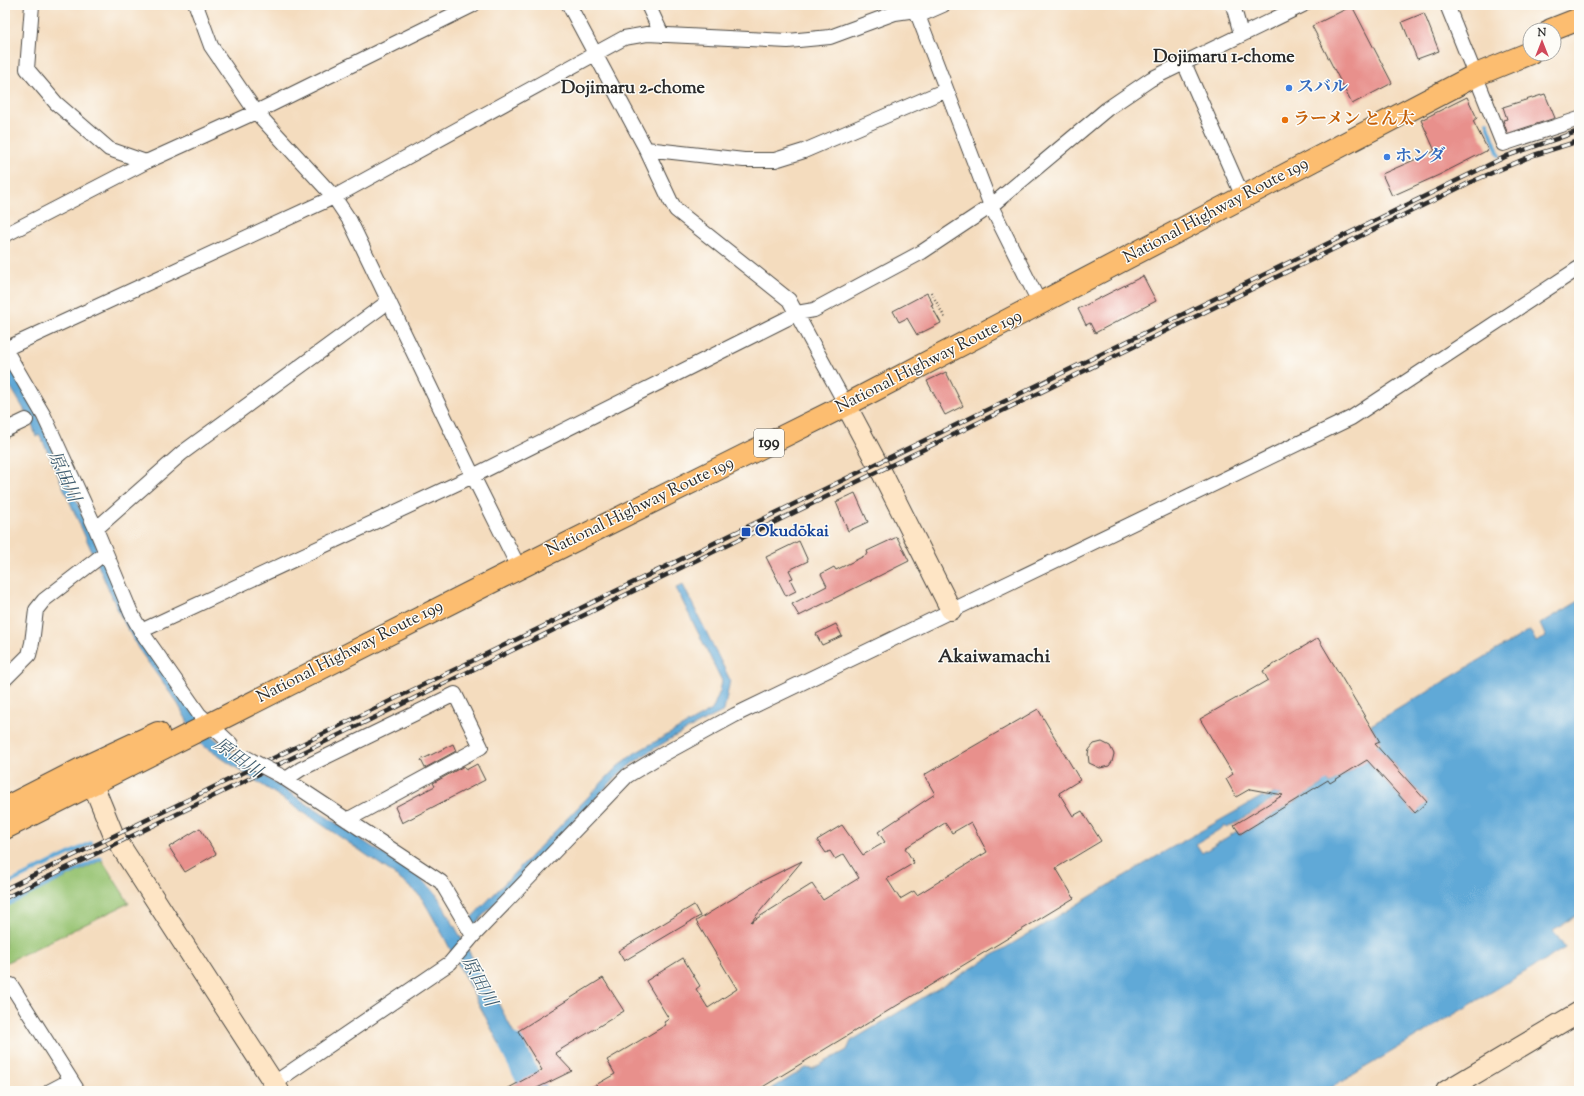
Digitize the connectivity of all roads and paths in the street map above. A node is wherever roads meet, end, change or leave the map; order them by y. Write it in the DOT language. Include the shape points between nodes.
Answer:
graph roads {
  1 [pos="32,5"];
  2 [pos="196,5"];
  3 [pos="473,5"];
  4 [pos="569,5"];
  5 [pos="648,5"];
  6 [pos="943,5"];
  7 [pos="1233,5"];
  8 [pos="1303,5"];
  9 [pos="1446,5"];
  10 [pos="916,10"];
  11 [pos="1579,19"];
  12 [pos="1562,26"];
  13 [pos="1241,34"];
  14 [pos="1579,34"];
  15 [pos="662,35"];
  16 [pos="1562,41"];
  17 [pos="1522,43"];
  18 [pos="594,52"];
  19 [pos="1522,55"];
  20 [pos="1184,63"];
  21 [pos="1473,69"];
  22 [pos="946,90"];
  23 [pos="256,112"];
  24 [pos="1579,118"];
  25 [pos="646,149"];
  26 [pos="146,162"];
  27 [pos="1240,191"];
  28 [pos="334,196"];
  29 [pos="991,206"];
  30 [pos="5,235"];
  31 [pos="1579,268"];
  32 [pos="931,292"];
  33 [pos="1037,298"];
  34 [pos="388,302"];
  35 [pos="797,313"];
  36 [pos="946,320"];
  37 [pos="842,399"];
  38 [pos="26,420"];
  39 [pos="5,430"];
  40 [pos="473,476"];
  41 [pos="96,529"];
  42 [pos="105,553"];
  43 [pos="515,562"];
  44 [pos="951,610"];
  45 [pos="141,631"];
  46 [pos="5,679"];
  47 [pos="204,719"];
  48 [pos="231,744"];
  49 [pos="245,757"];
  50 [pos="88,775"];
  51 [pos="283,778"];
  52 [pos="5,808"];
  53 [pos="347,820"];
  54 [pos="5,828"];
  55 [pos="473,936"];
  56 [pos="5,985"];
  57 [pos="1579,1012"];
  58 [pos="75,1086"];
  59 [pos="277,1087"];
  60 [pos="50,1091"];
  61 [pos="1446,1091"];
  1 -- 26 [label="street" via="27,69 56,103 109,149"];
  2 -- 23 [label="street" via="211,46"];
  3 -- 23 [label="street"];
  4 -- 18 [label="street"];
  5 -- 15 [label="street"];
  6 -- 10 [label="street"];
  7 -- 13 [label="street"];
  8 -- 13 [label="street"];
  9 -- 21 [label="street"];
  10 -- 15 [label="street" via="895,13 830,36 788,40"];
  10 -- 22 [label="street"];
  11 -- 12 [label="highway"];
  13 -- 20 [label="street"];
  14 -- 16 [label="highway"];
  15 -- 18 [label="street" via="647,34 624,38"];
  17 -- 21 [label="highway, National Highway Route 199 / 199"];
  18 -- 25 [label="street"];
  18 -- 28 [label="street"];
  19 -- 21 [label="highway, National Highway Route 199 / 199"];
  20 -- 27 [label="street"];
  20 -- 29 [label="street" via="1151,79 1107,109"];
  21 -- 24 [label="street" via="1503,144"];
  21 -- 27 [label="highway, National Highway Route 199 / 199"];
  22 -- 25 [label="street" via="804,151 775,160 744,160"];
  22 -- 29 [label="street"];
  23 -- 26 [label="street"];
  23 -- 28 [label="street"];
  25 -- 35 [label="street" via="676,210 789,300"];
  26 -- 30 [label="street"];
  27 -- 33 [label="highway, National Highway Route 199 / 199"];
  28 -- 34 [label="street" via="350,221"];
  28 -- 41 [label="street" via="5,349 44,416"];
  29 -- 33 [label="street"];
  29 -- 35 [label="street" via="922,252 814,310"];
  31 -- 44 [label="street" via="1351,418"];
  32 -- 36 [label="path"];
  33 -- 37 [label="highway, National Highway Route 199 / 199"];
  34 -- 40 [label="street"];
  34 -- 41 [label="street" via="182,453"];
  35 -- 37 [label="street"];
  35 -- 40 [label="street"];
  37 -- 43 [label="highway, National Highway Route 199 / 199"];
  37 -- 44 [label="street" via="881,470"];
  38 -- 39 [label="street"];
  40 -- 43 [label="street"];
  40 -- 45 [label="street"];
  41 -- 42 [label="street"];
  42 -- 45 [label="street"];
  42 -- 46 [label="street" via="44,600 36,610 29,655"];
  43 -- 47 [label="highway, National Highway Route 199 / 199"];
  44 -- 55 [label="street" via="735,714 627,776"];
  45 -- 47 [label="street"];
  47 -- 48 [label="street"];
  47 -- 50 [label="highway, National Highway Route 199 / 199"];
  49 -- 51 [label="street, bridge"];
  50 -- 52 [label="highway, National Highway Route 199 / 199"];
  50 -- 54 [label="highway, National Highway Route 199 / 199"];
  50 -- 59 [label="street" via="114,836"];
  51 -- 53 [label="street"];
  51 -- 53 [label="street" via="455,694 481,747"];
  53 -- 55 [label="street" via="441,882"];
  55 -- 59 [label="street" via="450,963"];
  56 -- 58 [label="street" via="11,986"];
  57 -- 61 [label="street"];
  58 -- 60 [label="street"];
}
